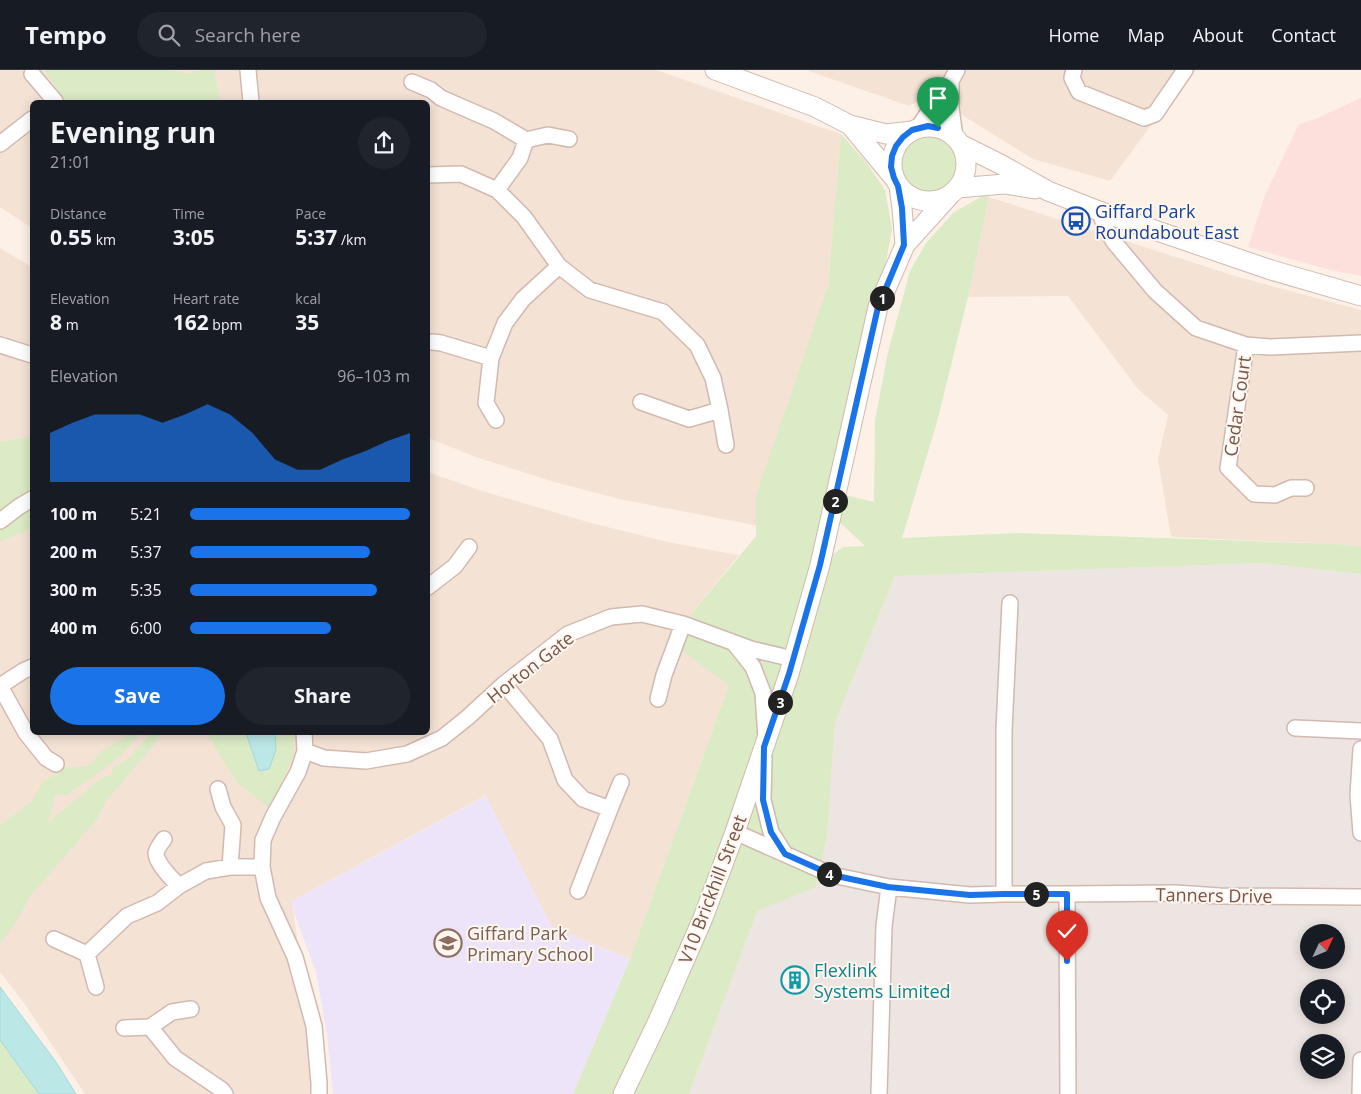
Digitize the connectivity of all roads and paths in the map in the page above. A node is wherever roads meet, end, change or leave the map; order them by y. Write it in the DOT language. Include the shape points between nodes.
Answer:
graph roads {
  1 [pos="248,70"];
  2 [pos="715,70"];
  3 [pos="1074,70"];
  4 [pos="1185,70"];
  5 [pos="32,74"];
  6 [pos="954,75"];
  7 [pos="412,82"];
  8 [pos="53,100"];
  9 [pos="252,100"];
  10 [pos="30,121"];
  11 [pos="850,125"];
  12 [pos="915,129"];
  13 [pos="526,140"];
  14 [pos="569,140"];
  15 [pos="958,141"];
  16 [pos="0,144"];
  17 [pos="430,175"];
  18 [pos="896,182"];
  19 [pos="498,190"];
  20 [pos="1048,191"];
  21 [pos="954,192"];
  22 [pos="1099,210"];
  23 [pos="904,245"];
  24 [pos="559,266"];
  25 [pos="1361,296"];
  26 [pos="432,342"];
  27 [pos="1361,343"];
  28 [pos="0,345"];
  29 [pos="1246,345"];
  30 [pos="30,354"];
  31 [pos="490,358"];
  32 [pos="641,402"];
  33 [pos="720,410"];
  34 [pos="496,420"];
  35 [pos="726,445"];
  36 [pos="1306,488"];
  37 [pos="30,500"];
  38 [pos="0,521"];
  39 [pos="469,547"];
  40 [pos="430,585"];
  41 [pos="1010,603"];
  42 [pos="683,624"];
  43 [pos="734,643"];
  44 [pos="793,659"];
  45 [pos="30,668"];
  46 [pos="504,684"];
  47 [pos="0,686"];
  48 [pos="658,699"];
  49 [pos="1295,728"];
  50 [pos="1361,731"];
  51 [pos="304,735"];
  52 [pos="765,744"];
  53 [pos="1361,748"];
  54 [pos="305,751"];
  55 [pos="56,764"];
  56 [pos="621,782"];
  57 [pos="218,789"];
  58 [pos="610,809"];
  59 [pos="735,832"];
  60 [pos="1361,833"];
  61 [pos="164,839"];
  62 [pos="785,854"];
  63 [pos="262,866"];
  64 [pos="230,867"];
  65 [pos="179,886"];
  66 [pos="888,887"];
  67 [pos="578,891"];
  68 [pos="1004,894"];
  69 [pos="1067,894"];
  70 [pos="1361,897"];
  71 [pos="54,939"];
  72 [pos="87,954"];
  73 [pos="96,987"];
  74 [pos="191,1009"];
  75 [pos="150,1027"];
  76 [pos="124,1028"];
  77 [pos="1361,1060"];
  78 [pos="225,1094"];
  79 [pos="319,1094"];
  80 [pos="623,1094"];
  81 [pos="879,1094"];
  82 [pos="1068,1094"];
  83 [pos="1360,1094"];
  1 -- 9 [label="street"];
  2 -- 11 [label="street" via="815,107"];
  3 -- 4 [label="street" via="1072,78 1079,92 1144,118 1155,114"];
  5 -- 8 [label="street"];
  6 -- 12 [label="street"];
  6 -- 15 [label="street" via="951,108"];
  7 -- 13 [label="street"];
  10 -- 16 [label="street"];
  11 -- 12 [label="street" via="886,134"];
  11 -- 18 [label="street"];
  12 -- 15 [label="street" via="938,128"];
  12 -- 18 [label="street" via="903,137 892,156 891,167"];
  13 -- 14 [label="street" via="548,135"];
  13 -- 19 [label="street" via="520,158"];
  15 -- 20 [label="street"];
  15 -- 21 [label="street" via="965,155 966,167"];
  17 -- 19 [label="street" via="461,174"];
  18 -- 21 [label="street" via="907,194 928,202"];
  18 -- 23 [label="street, V10 Brickhill Street" via="902,208"];
  19 -- 24 [label="street" via="524,217"];
  20 -- 21 [label="street" via="1005,184"];
  20 -- 22 [label="street"];
  21 -- 23 [label="street, V10 Brickhill Street"];
  22 -- 25 [label="street" via="1271,270"];
  22 -- 29 [label="street" via="1114,242 1155,291 1196,328"];
  23 -- 44 [label="street, V10 Brickhill Street" via="878,307 820,565"];
  24 -- 31 [label="street" via="523,299 505,323"];
  24 -- 33 [label="street" via="590,290 663,312 698,345 713,378"];
  26 -- 31 [label="street"];
  27 -- 29 [label="street"];
  28 -- 30 [label="street"];
  29 -- 36 [label="street, Cedar Court" via="1228,468 1254,494 1275,495 1291,488"];
  31 -- 34 [label="street" via="486,402"];
  32 -- 33 [label="street" via="689,419"];
  33 -- 35 [label="street"];
  37 -- 38 [label="street"];
  39 -- 40 [label="street" via="455,566"];
  41 -- 68 [label="street" via="1004,730"];
  42 -- 43 [label="street, Horton Gate"];
  42 -- 46 [label="street, Horton Gate" via="642,614 611,618 568,634"];
  42 -- 48 [label="street"];
  43 -- 44 [label="street, Horton Gate"];
  43 -- 52 [label="street" via="753,667 763,694"];
  44 -- 52 [label="street, V10 Brickhill Street"];
  45 -- 47 [label="street"];
  46 -- 54 [label="street, Horton Gate" via="442,738 407,754 366,761 324,758"];
  46 -- 58 [label="street" via="550,739 565,780 584,799"];
  47 -- 55 [label="street" via="26,733 46,758"];
  49 -- 50 [label="street"];
  51 -- 54 [label="street"];
  52 -- 59 [label="street, V10 Brickhill Street"];
  52 -- 62 [label="street" via="763,800 771,832"];
  53 -- 60 [label="street" via="1358,795"];
  54 -- 63 [label="street" via="264,840"];
  56 -- 58 [label="street"];
  57 -- 64 [label="street" via="223,808 233,825"];
  58 -- 67 [label="street"];
  59 -- 62 [label="street, Tanners Drive"];
  59 -- 80 [label="street, V10 Brickhill Street" via="699,927"];
  61 -- 65 [label="street" via="156,855"];
  62 -- 66 [label="street, Tanners Drive" via="832,875"];
  63 -- 64 [label="street"];
  63 -- 79 [label="street" via="268,898 296,957 314,1026"];
  64 -- 65 [label="street" via="206,870"];
  65 -- 72 [label="street" via="157,903 127,916"];
  66 -- 68 [label="street, Tanners Drive" via="970,895"];
  66 -- 81 [label="street"];
  68 -- 69 [label="street, Tanners Drive"];
  69 -- 70 [label="street, Tanners Drive"];
  69 -- 82 [label="street"];
  71 -- 72 [label="street"];
  72 -- 73 [label="street"];
  74 -- 75 [label="street" via="172,1012"];
  75 -- 76 [label="street"];
  75 -- 78 [label="street" via="175,1058"];
  77 -- 83 [label="street"];
}
